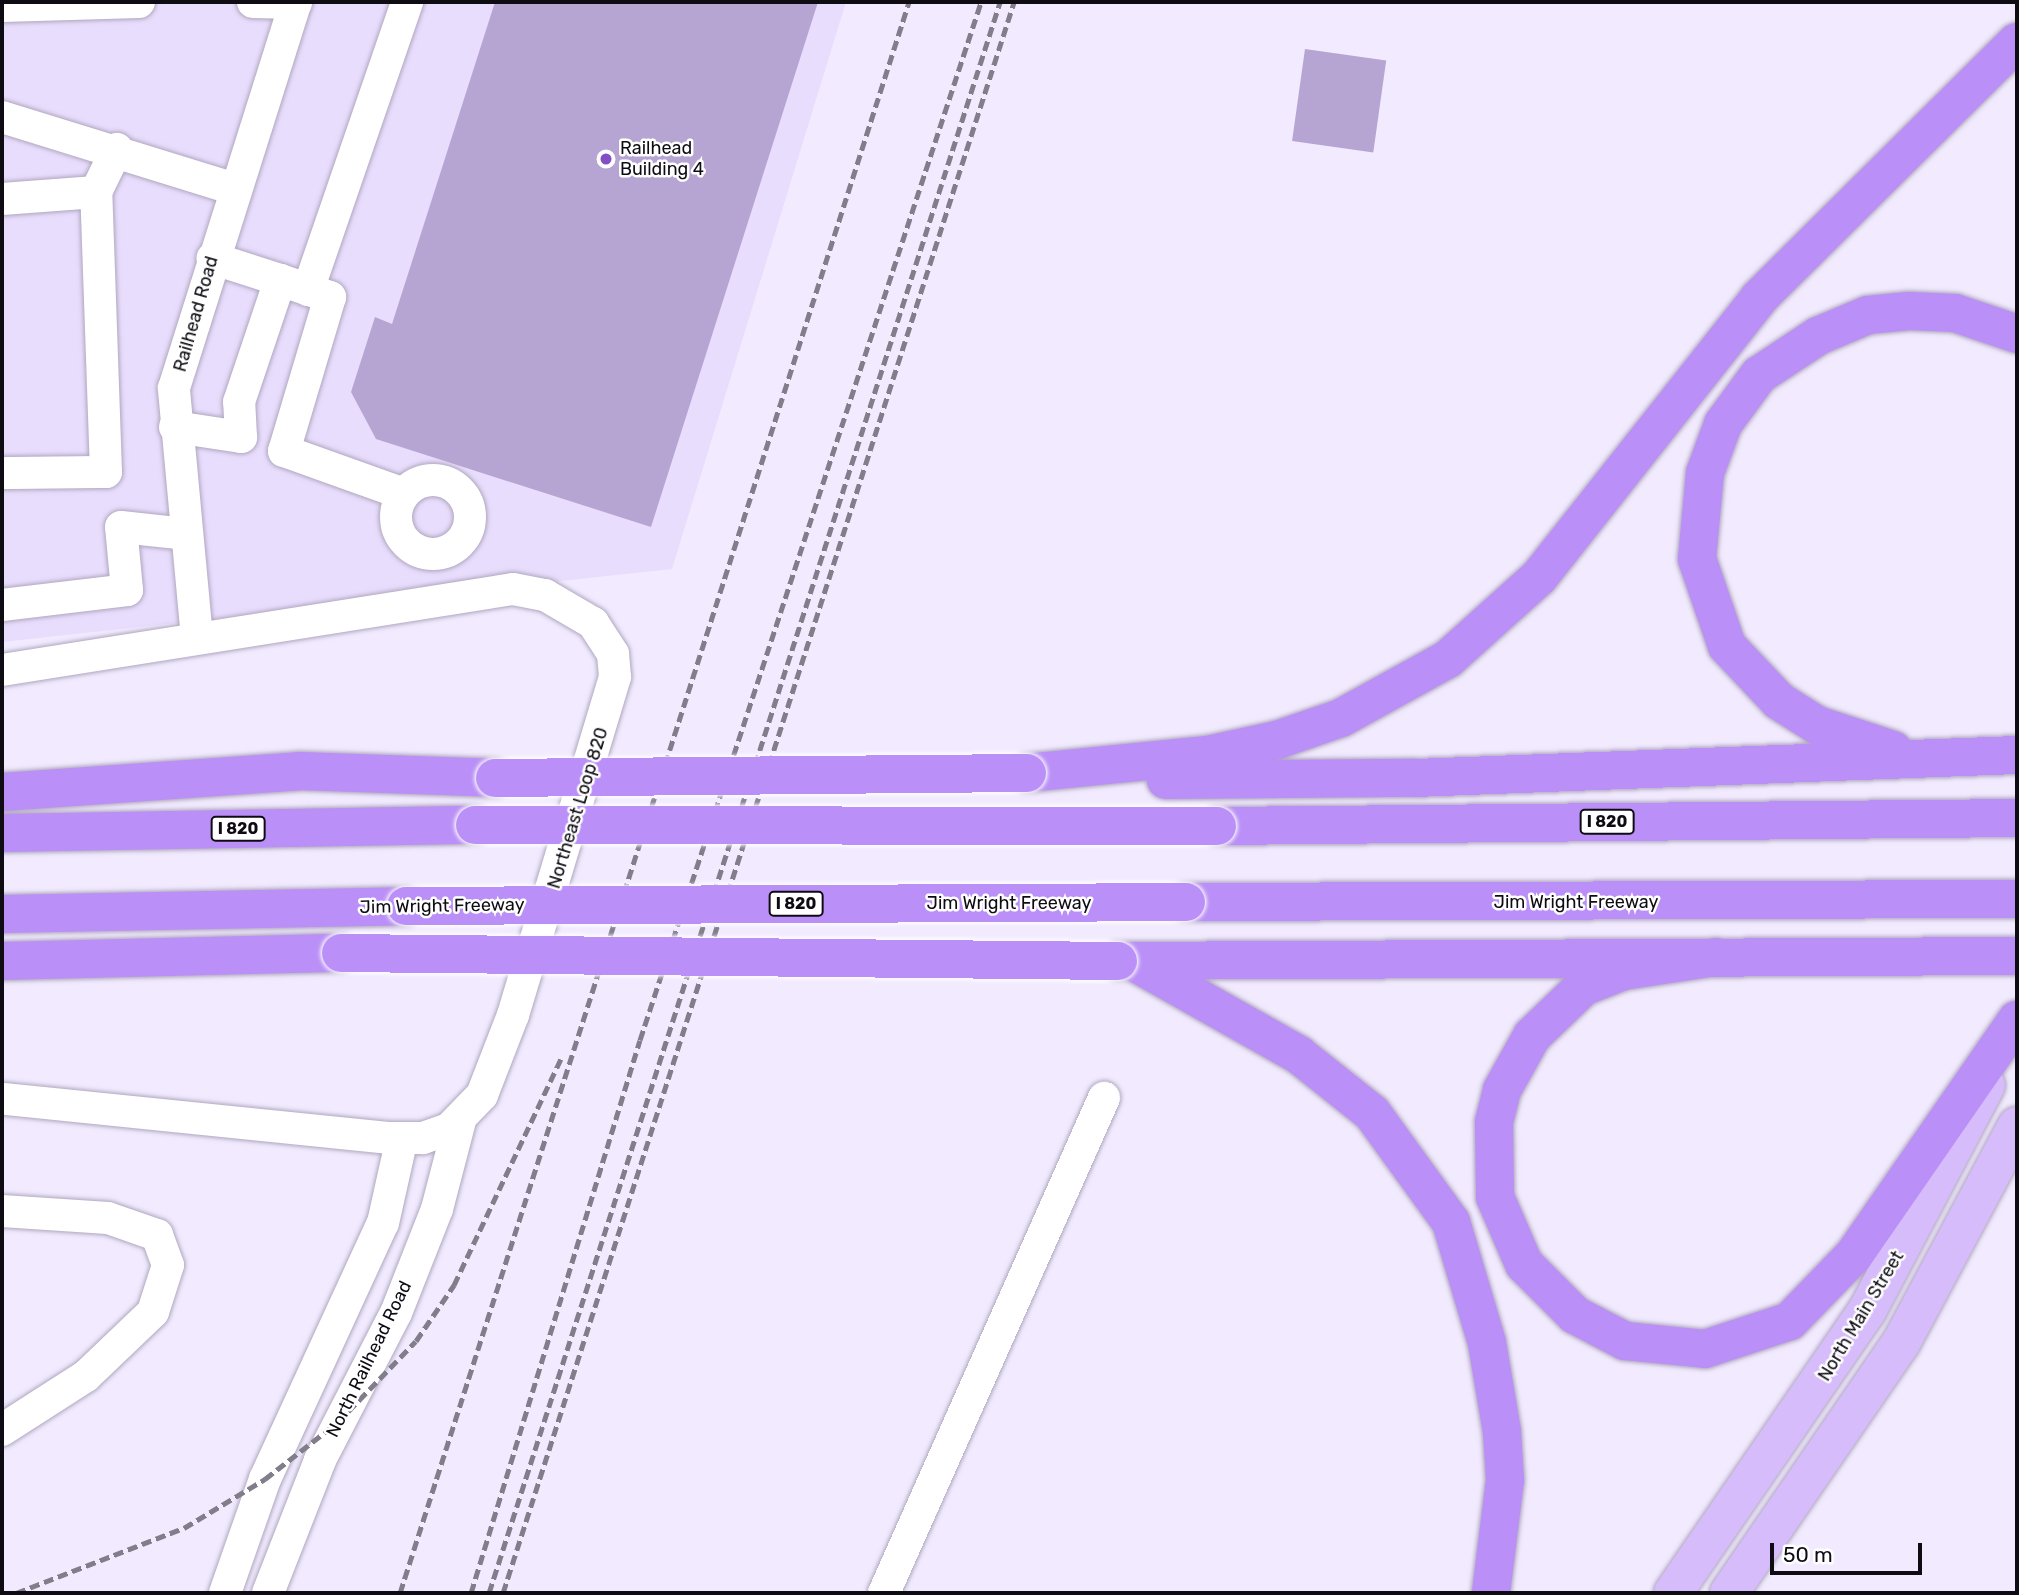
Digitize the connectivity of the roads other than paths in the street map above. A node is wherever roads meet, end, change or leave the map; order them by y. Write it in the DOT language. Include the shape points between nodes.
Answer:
graph roads {
  1 [pos="139,2"];
  2 [pos="253,2"];
  3 [pos="296,2"];
  4 [pos="407,2"];
  5 [pos="2,6"];
  6 [pos="2017,42"];
  7 [pos="2,117"];
  8 [pos="117,149"];
  9 [pos="234,189"];
  10 [pos="96,192"];
  11 [pos="2,199"];
  12 [pos="212,258"];
  13 [pos="294,285"];
  14 [pos="2017,334"];
  15 [pos="175,427"];
  16 [pos="241,437"];
  17 [pos="284,450"];
  18 [pos="2,474"];
  19 [pos="404,494"];
  20 [pos="186,534"];
  21 [pos="2,605"];
  22 [pos="197,638"];
  23 [pos="2,670"];
  24 [pos="2015,755"];
  25 [pos="1027,773"];
  26 [pos="2,792"];
  27 [pos="2007,818"];
  28 [pos="2,833"];
  29 [pos="2017,899"];
  30 [pos="2,914"];
  31 [pos="2017,956"];
  32 [pos="1716,957"];
  33 [pos="2,961"];
  34 [pos="1126,962"];
  35 [pos="2017,1020"];
  36 [pos="1104,1098"];
  37 [pos="2,1099"];
  38 [pos="460,1121"];
  39 [pos="2017,1126"];
  40 [pos="402,1138"];
  41 [pos="2,1211"];
  42 [pos="2,1430"];
  43 [pos="282,1444"];
  44 [pos="320,1460"];
  45 [pos="225,1593"];
  46 [pos="268,1593"];
  47 [pos="884,1593"];
  48 [pos="1491,1593"];
  49 [pos="1673,1593"];
  50 [pos="1729,1593"];
  1 -- 5 [label="street"];
  2 -- 3 [label="street"];
  3 -- 9 [label="street, Railhead Road"];
  4 -- 13 [label="street"];
  6 -- 25 [label="highway" via="1759,298 1539,577 1490,627 1407,686 1277,740 1207,755"];
  7 -- 8 [label="street"];
  8 -- 9 [label="street"];
  8 -- 10 [label="street"];
  9 -- 12 [label="street, Railhead Road"];
  10 -- 11 [label="street"];
  10 -- 18 [label="street" via="106,472"];
  12 -- 13 [label="street"];
  12 -- 15 [label="street, Railhead Road" via="174,388"];
  13 -- 16 [label="street" via="239,402"];
  13 -- 17 [label="street" via="330,297"];
  14 -- 24 [label="highway" via="1955,313 1909,311 1868,316 1786,352 1759,374 1723,424 1705,473 1696,535 1704,591 1727,646 1779,701 1817,725 1893,750"];
  15 -- 16 [label="street"];
  15 -- 20 [label="street, Railhead Road"];
  16 -- 17 [label="street"];
  17 -- 19 [label="street"];
  20 -- 21 [label="street" via="121,527 127,590"];
  20 -- 22 [label="street, Railhead Road"];
  22 -- 23 [label="street, Northeast Loop 820"];
  22 -- 38 [label="street, Northeast Loop 820" via="513,589 571,607 593,622 612,654 610,707 513,1015 482,1095"];
  24 -- 25 [label="highway" via="1269,779 1097,780"];
  25 -- 26 [label="highway, bridge" via="495,778 299,771"];
  27 -- 28 [label="highway, I 820, bridge" via="1217,826 475,825"];
  29 -- 30 [label="highway, Jim Wright Freeway / I 820, bridge" via="406,906"];
  31 -- 32 [label="highway"];
  32 -- 34 [label="highway"];
  32 -- 35 [label="highway" via="1623,971 1583,987 1532,1036 1502,1090 1494,1122 1495,1197 1524,1264 1575,1315 1625,1341 1705,1349 1790,1321 1854,1255"];
  33 -- 34 [label="highway, bridge" via="341,953"];
  34 -- 48 [label="highway" via="1299,1055 1372,1113 1451,1222 1487,1343 1502,1432 1505,1480"];
  35 -- 49 [label="main road, North Main Street" via="1867,1311"];
  36 -- 47 [label="street"];
  37 -- 40 [label="street, Northeast Loop 820"];
  38 -- 40 [label="street, Northeast Loop 820" via="423,1138"];
  38 -- 44 [label="street, North Railhead Road" via="436,1209 397,1313"];
  39 -- 50 [label="main road" via="1968,1227 1880,1378"];
  40 -- 43 [label="street" via="383,1223"];
  41 -- 42 [label="street" via="108,1217 157,1235 168,1265 153,1312 86,1376"];
  43 -- 44 [label="street"];
  43 -- 45 [label="street"];
  44 -- 46 [label="street, North Railhead Road"];
}
